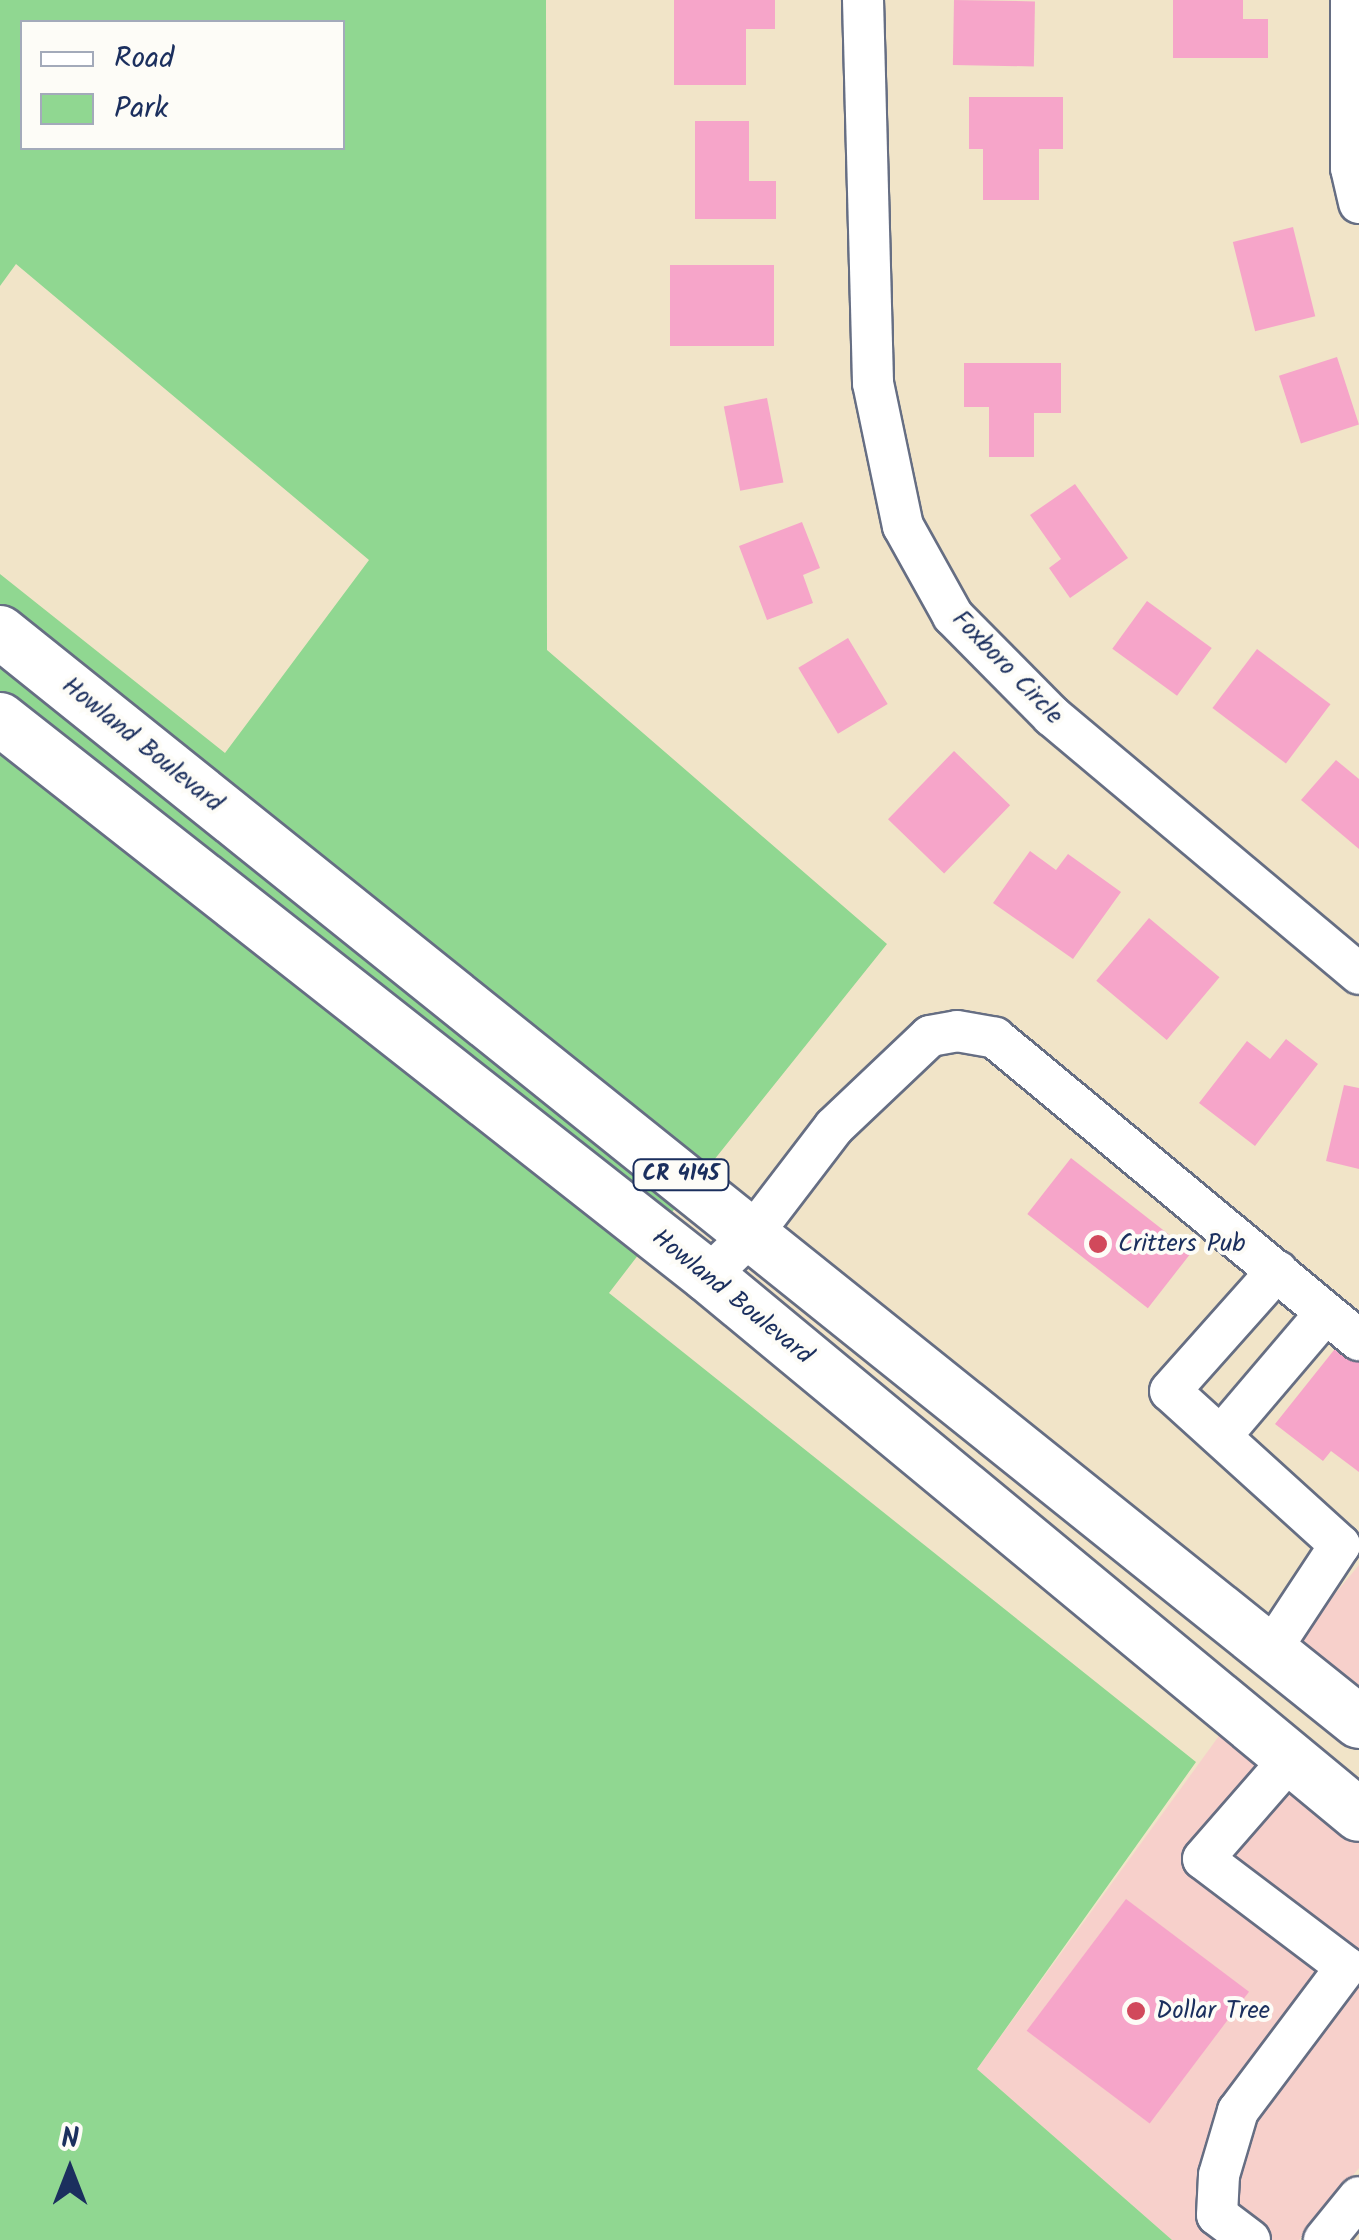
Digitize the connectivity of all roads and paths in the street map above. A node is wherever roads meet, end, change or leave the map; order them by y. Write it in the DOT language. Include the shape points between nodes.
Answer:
graph roads {
  1 [pos="863,0"];
  2 [pos="1352,0"];
  3 [pos="1359,203"];
  4 [pos="0,632"];
  5 [pos="0,719"];
  6 [pos="1359,974"];
  7 [pos="753,1232"];
  8 [pos="1277,1271"];
  9 [pos="708,1276"];
  10 [pos="1325,1314"];
  11 [pos="1359,1340"];
  12 [pos="1222,1436"];
  13 [pos="1270,1651"];
  14 [pos="1356,1714"];
  15 [pos="1291,1758"];
  16 [pos="1359,1814"];
  17 [pos="1358,2201"];
  18 [pos="1250,2240"];
  19 [pos="1324,2240"];
  1 -- 6 [label="street, Foxboro Circle" via="873,383 903,526 953,616 1052,716"];
  2 -- 3 [label="street" via="1351,168"];
  4 -- 7 [label="main road, Howland Boulevard / CR 4145"];
  5 -- 9 [label="main road, Howland Boulevard / CR 4145"];
  7 -- 8 [label="street" via="834,1127 930,1036 957,1031 995,1038"];
  7 -- 9 [label="street"];
  7 -- 13 [label="main road, Howland Boulevard / CR 4145"];
  8 -- 10 [label="street"];
  8 -- 12 [label="street" via="1170,1391"];
  9 -- 15 [label="main road, Howland Boulevard / CR 4145"];
  10 -- 11 [label="street"];
  10 -- 12 [label="street"];
  12 -- 13 [label="street" via="1340,1545"];
  13 -- 14 [label="main road, Howland Boulevard / CR 4145"];
  15 -- 16 [label="main road, Howland Boulevard / CR 4145"];
  15 -- 18 [label="street" via="1203,1859 1346,1967 1238,2111 1219,2176 1217,2215"];
  17 -- 19 [label="street"];
}
